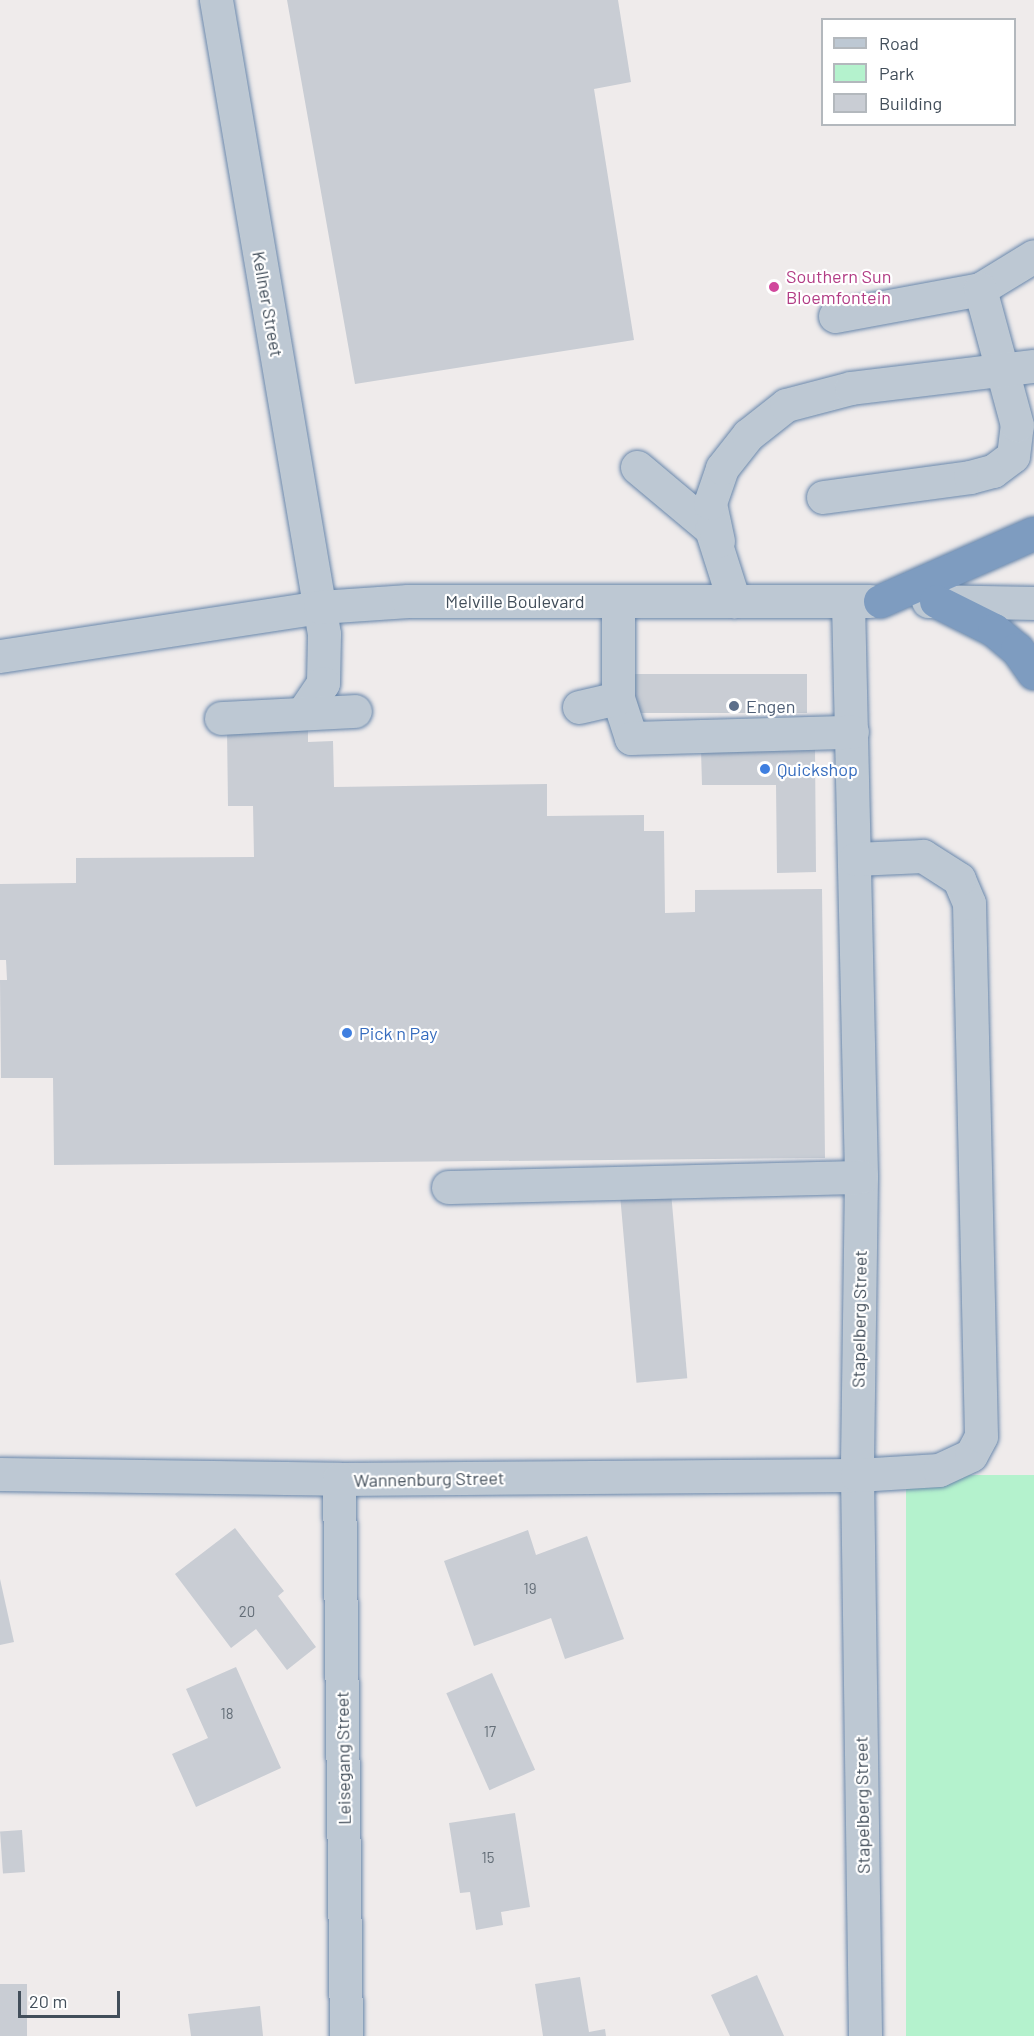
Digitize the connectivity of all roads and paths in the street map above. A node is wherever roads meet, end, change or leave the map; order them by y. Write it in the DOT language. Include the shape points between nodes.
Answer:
graph roads {
  1 [pos="216,0"];
  2 [pos="1034,256"];
  3 [pos="980,288"];
  4 [pos="835,316"];
  5 [pos="1019,368"];
  6 [pos="637,467"];
  7 [pos="823,497"];
  8 [pos="1034,533"];
  9 [pos="718,541"];
  10 [pos="734,601"];
  11 [pos="936,601"];
  12 [pos="618,602"];
  13 [pos="864,602"];
  14 [pos="1034,603"];
  15 [pos="320,607"];
  16 [pos="0,656"];
  17 [pos="1034,673"];
  18 [pos="618,698"];
  19 [pos="579,707"];
  20 [pos="355,711"];
  21 [pos="303,713"];
  22 [pos="221,718"];
  23 [pos="852,732"];
  24 [pos="855,859"];
  25 [pos="861,1177"];
  26 [pos="448,1187"];
  27 [pos="0,1474"];
  28 [pos="857,1475"];
  29 [pos="339,1479"];
  30 [pos="346,2036"];
  31 [pos="866,2036"];
  1 -- 15 [label="street, Kellner Street"];
  2 -- 3 [label="street"];
  3 -- 4 [label="street"];
  3 -- 5 [label="street"];
  5 -- 7 [label="street" via="1013,456 993,471"];
  5 -- 9 [label="street" via="850,388 786,405 748,435 722,468 710,503"];
  6 -- 9 [label="street" via="701,520"];
  8 -- 13 [label="highway"];
  9 -- 10 [label="street"];
  10 -- 12 [label="street, Melville Boulevard"];
  10 -- 13 [label="street, Melville Boulevard"];
  11 -- 13 [label="street, Melville Boulevard"];
  11 -- 14 [label="street, Melville Boulevard"];
  11 -- 17 [label="highway" via="994,630 1017,649"];
  12 -- 15 [label="street, Melville Boulevard" via="408,601"];
  12 -- 18 [label="street"];
  13 -- 23 [label="street, Stapelberg Street"];
  15 -- 16 [label="street, Melville Boulevard"];
  15 -- 21 [label="street, Kellner Street" via="324,675"];
  18 -- 19 [label="street"];
  18 -- 23 [label="street" via="631,738"];
  20 -- 21 [label="street"];
  21 -- 22 [label="street"];
  23 -- 24 [label="street, Stapelberg Street"];
  24 -- 25 [label="street, Stapelberg Street"];
  24 -- 28 [label="street, Wannenburg Street" via="923,856 958,879 969,903 981,1436 971,1455 957,1464"];
  25 -- 26 [label="street"];
  25 -- 28 [label="street, Stapelberg Street"];
  27 -- 29 [label="street, Wannenburg Street"];
  28 -- 29 [label="street, Wannenburg Street"];
  28 -- 31 [label="street, Stapelberg Street"];
  29 -- 30 [label="street, Leisegang Street"];
}
